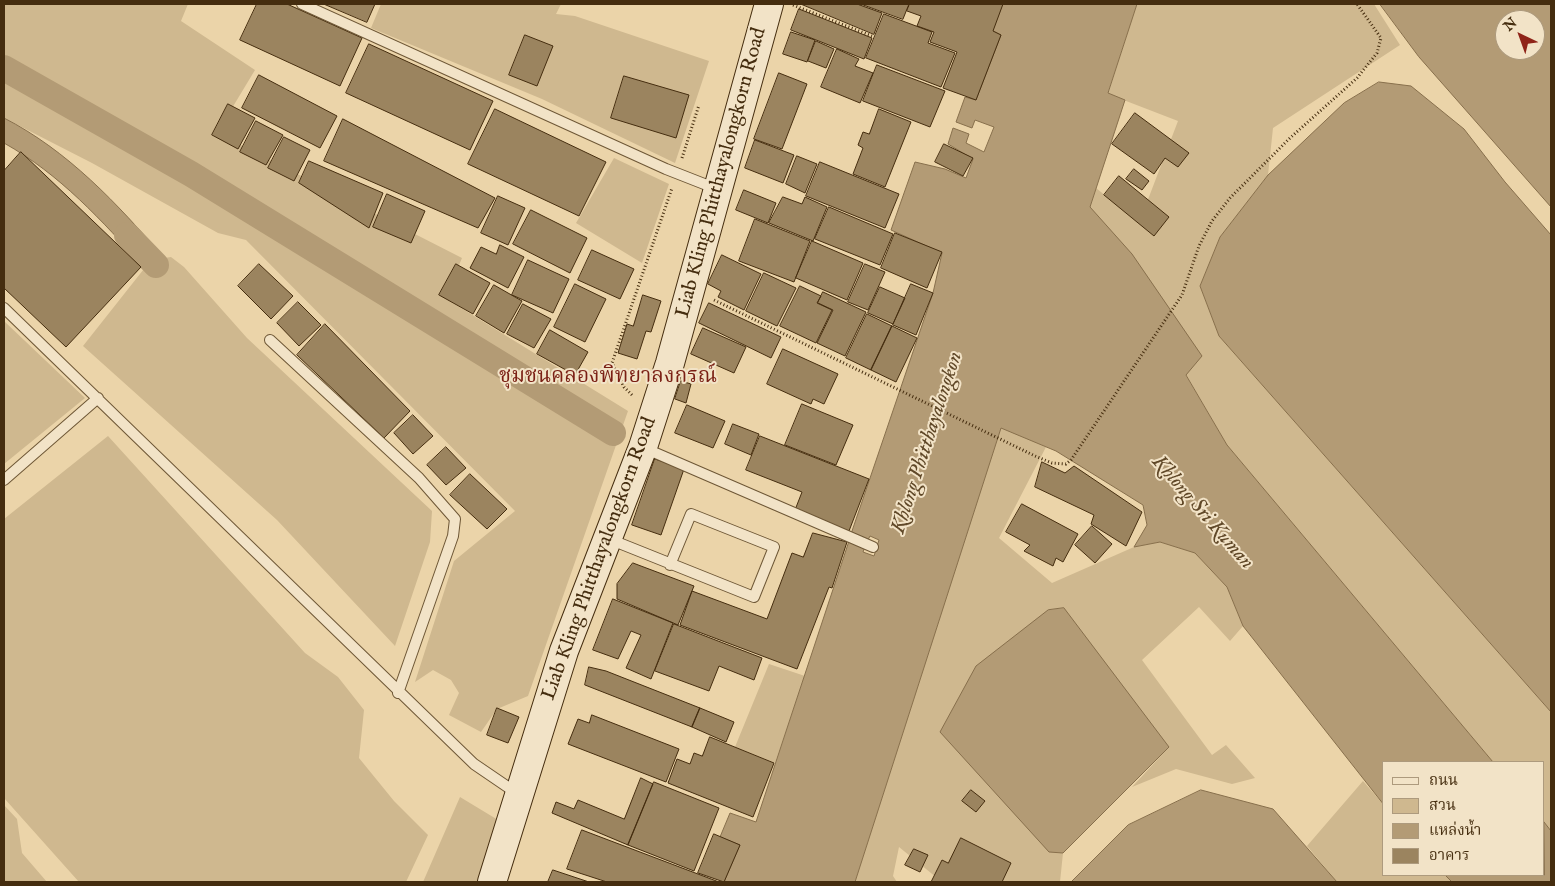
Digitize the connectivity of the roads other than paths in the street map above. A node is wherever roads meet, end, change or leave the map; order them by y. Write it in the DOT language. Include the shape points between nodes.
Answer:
graph roads {
  1 [pos="302,4"];
  2 [pos="769,4"];
  3 [pos="718,189"];
  4 [pos="4,308"];
  5 [pos="270,340"];
  6 [pos="98,398"];
  7 [pos="643,448"];
  8 [pos="4,480"];
  9 [pos="606,538"];
  10 [pos="873,547"];
  11 [pos="670,565"];
  12 [pos="398,692"];
  13 [pos="519,795"];
  14 [pos="492,882"];
  1 -- 3 [label="lane"];
  2 -- 3 [label="main road, Liab Kling Phitthayalongkorn Road"];
  3 -- 7 [label="main road, Liab Kling Phitthayalongkorn Road"];
  4 -- 6 [label="lane"];
  5 -- 12 [label="lane" via="419,478 455,519 453,536"];
  6 -- 8 [label="lane"];
  6 -- 12 [label="lane"];
  7 -- 9 [label="main road, Liab Kling Phitthayalongkorn Road"];
  7 -- 10 [label="lane"];
  9 -- 11 [label="lane"];
  9 -- 13 [label="main road, Liab Kling Phitthayalongkorn Road" via="564,651"];
  11 -- 11 [label="lane" via="754,597 774,547 691,514"];
  12 -- 13 [label="lane" via="474,764"];
  13 -- 14 [label="main road, Liab Kling Phitthayalongkorn Road"];
}
